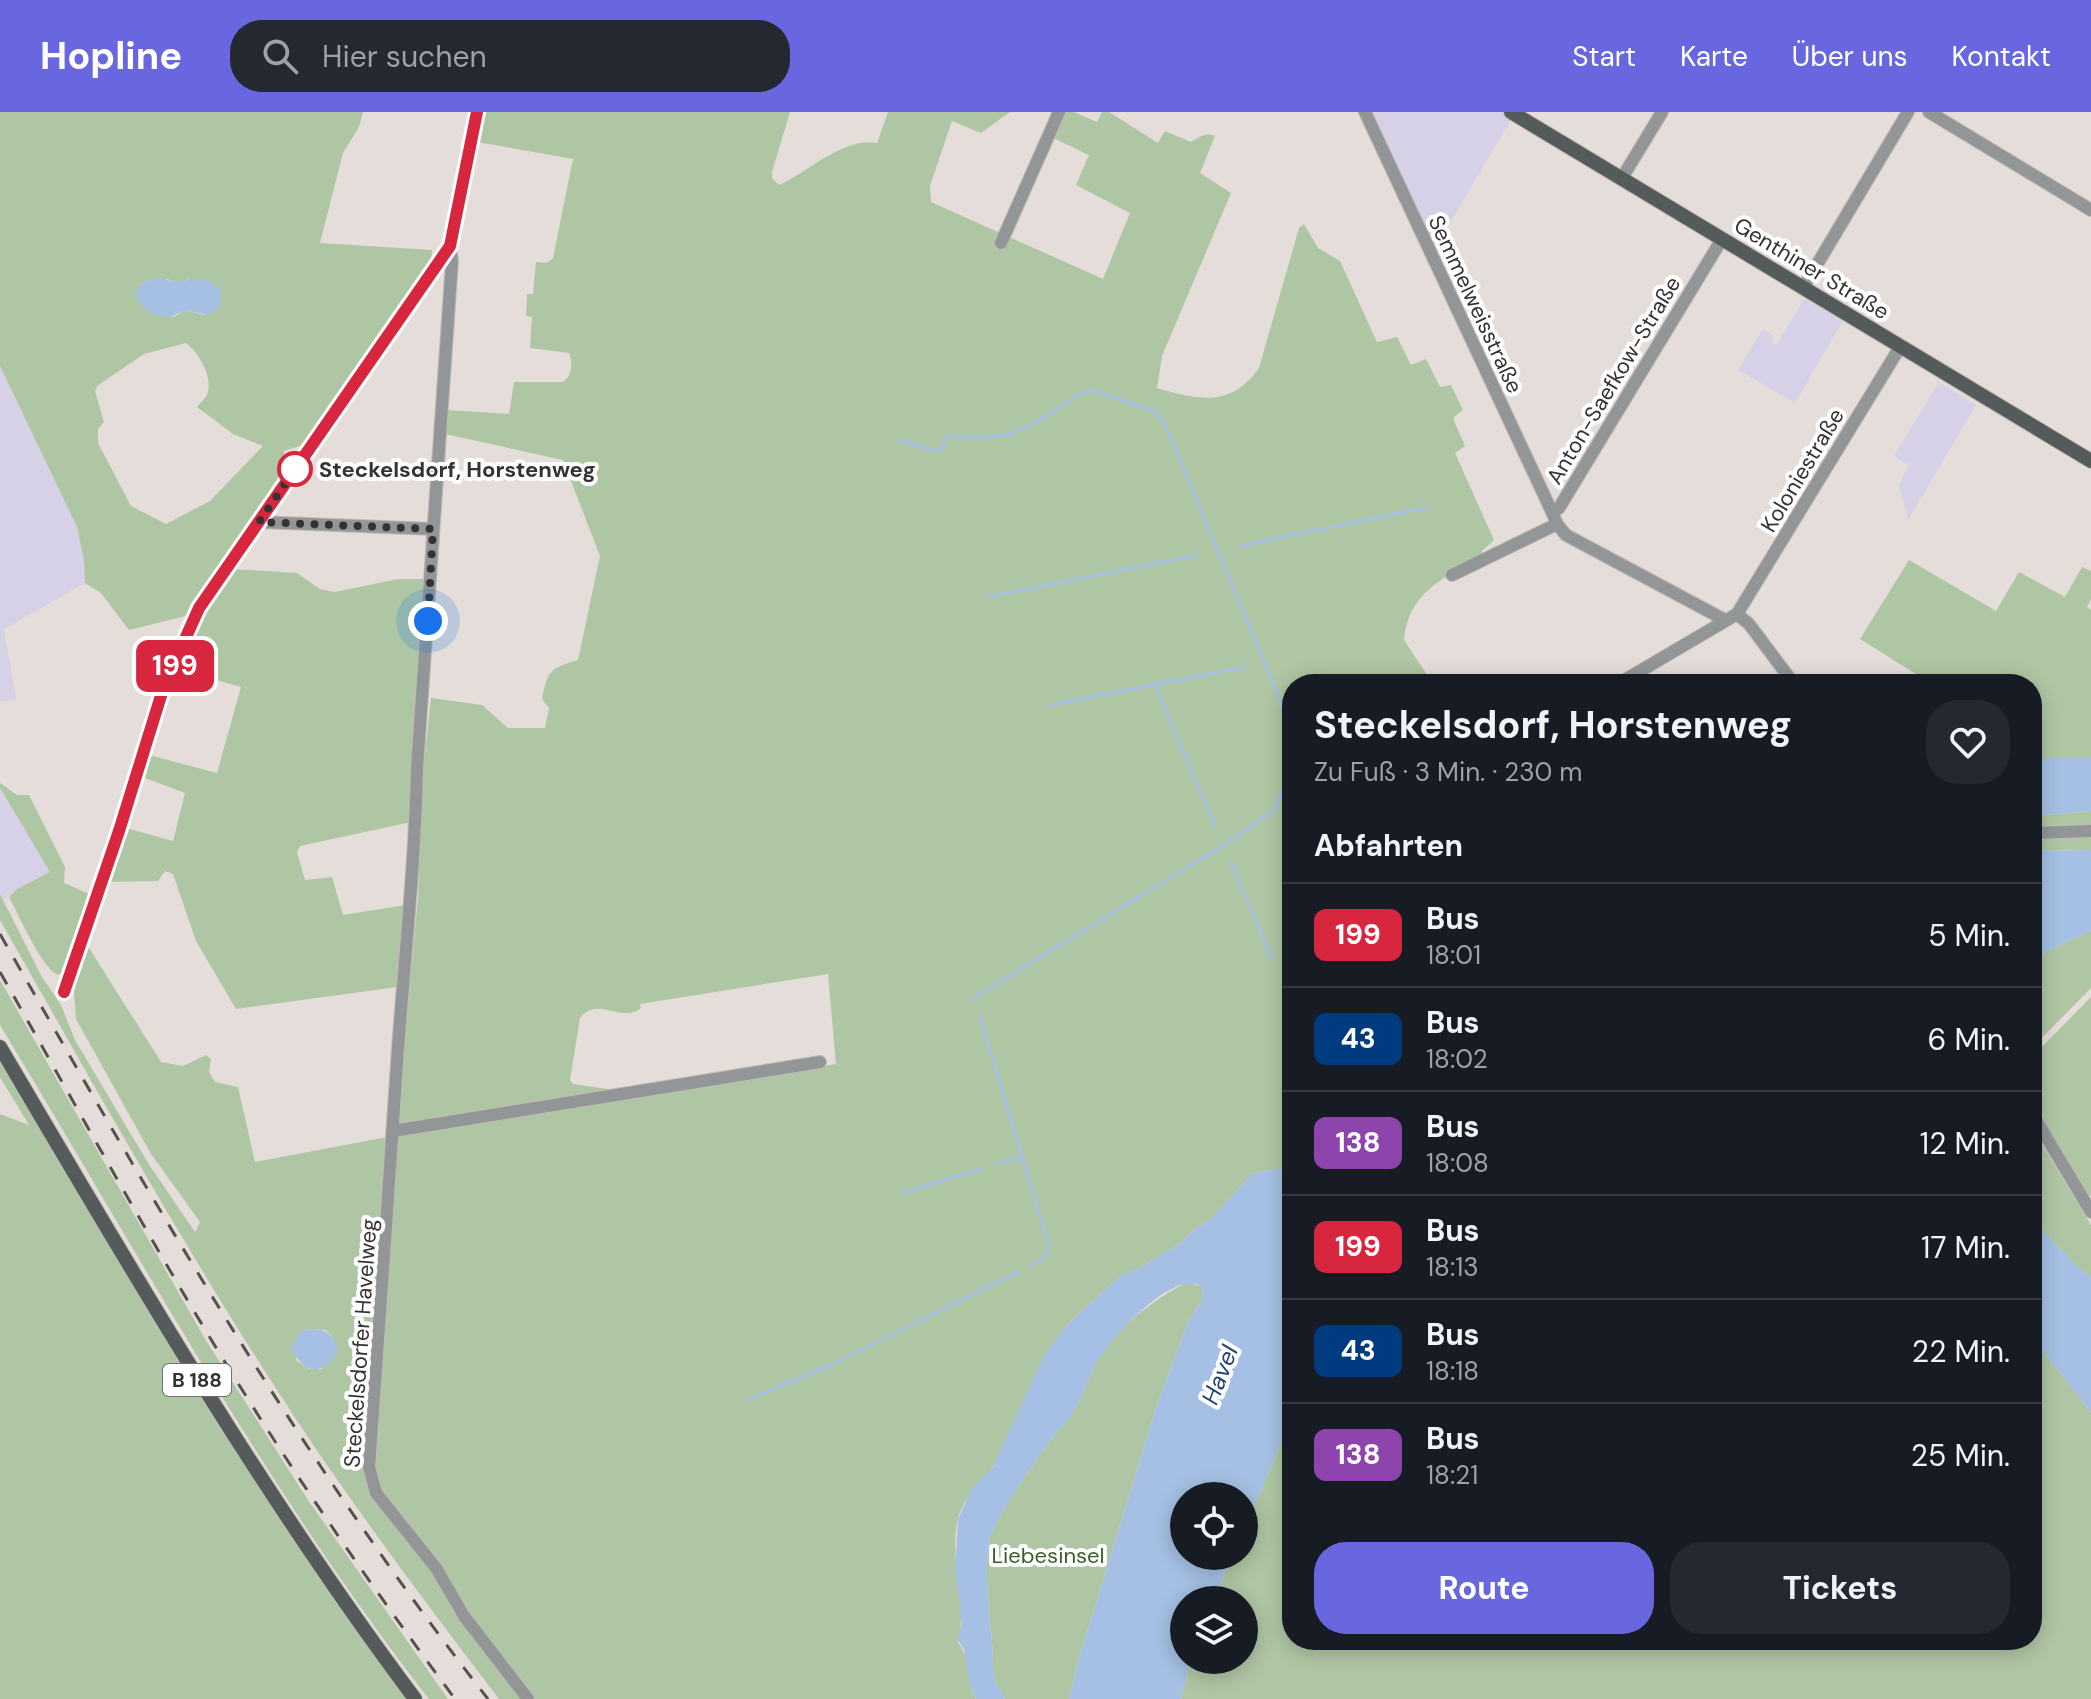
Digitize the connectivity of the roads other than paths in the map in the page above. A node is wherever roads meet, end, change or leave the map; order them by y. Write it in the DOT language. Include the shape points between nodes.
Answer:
graph roads {
  1 [pos="477,112"];
  2 [pos="1059,112"];
  3 [pos="1365,112"];
  4 [pos="1511,112"];
  5 [pos="1662,112"];
  6 [pos="1908,112"];
  7 [pos="1929,112"];
  8 [pos="1622,178"];
  9 [pos="2091,210"];
  10 [pos="1722,239"];
  11 [pos="1001,243"];
  12 [pos="450,246"];
  13 [pos="1803,288"];
  14 [pos="1900,347"];
  15 [pos="2091,461"];
  16 [pos="1555,518"];
  17 [pos="259,522"];
  18 [pos="433,529"];
  19 [pos="1452,575"];
  20 [pos="1731,617"];
  21 [pos="1635,674"];
  22 [pos="1786,674"];
  23 [pos="2091,831"];
  24 [pos="2042,833"];
  25 [pos="64,992"];
  26 [pos="0,1047"];
  27 [pos="820,1062"];
  28 [pos="2042,1130"];
  29 [pos="393,1131"];
  30 [pos="2091,1212"];
  31 [pos="415,1699"];
  32 [pos="528,1699"];
  1 -- 12 [label="street"];
  2 -- 11 [label="street"];
  3 -- 16 [label="street, Semmelweisstraße"];
  4 -- 8 [label="main road, Genthiner Straße"];
  5 -- 8 [label="street"];
  6 -- 13 [label="street"];
  7 -- 9 [label="street"];
  8 -- 10 [label="main road, Genthiner Straße"];
  10 -- 13 [label="main road, Genthiner Straße"];
  10 -- 16 [label="street, Anton-Saefkow-Straße"];
  12 -- 17 [label="street"];
  12 -- 18 [label="street, Steckelsdorfer Havelweg"];
  13 -- 14 [label="main road, Genthiner Straße"];
  14 -- 15 [label="main road, Genthiner Straße"];
  14 -- 20 [label="street, Koloniestraße"];
  16 -- 19 [label="street, Anton-Saefkow-Straße"];
  16 -- 20 [label="street, Semmelweisstraße" via="1566,535"];
  17 -- 18 [label="street"];
  17 -- 25 [label="street" via="190,624 164,686"];
  18 -- 29 [label="street, Steckelsdorfer Havelweg"];
  20 -- 21 [label="street"];
  20 -- 22 [label="street, Semmelweisstraße" via="1749,624"];
  23 -- 24 [label="street"];
  26 -- 31 [label="main road, B 188" via="211,1402"];
  27 -- 29 [label="street"];
  28 -- 30 [label="street"];
  29 -- 32 [label="street, Steckelsdorfer Havelweg" via="371,1480"];
}
